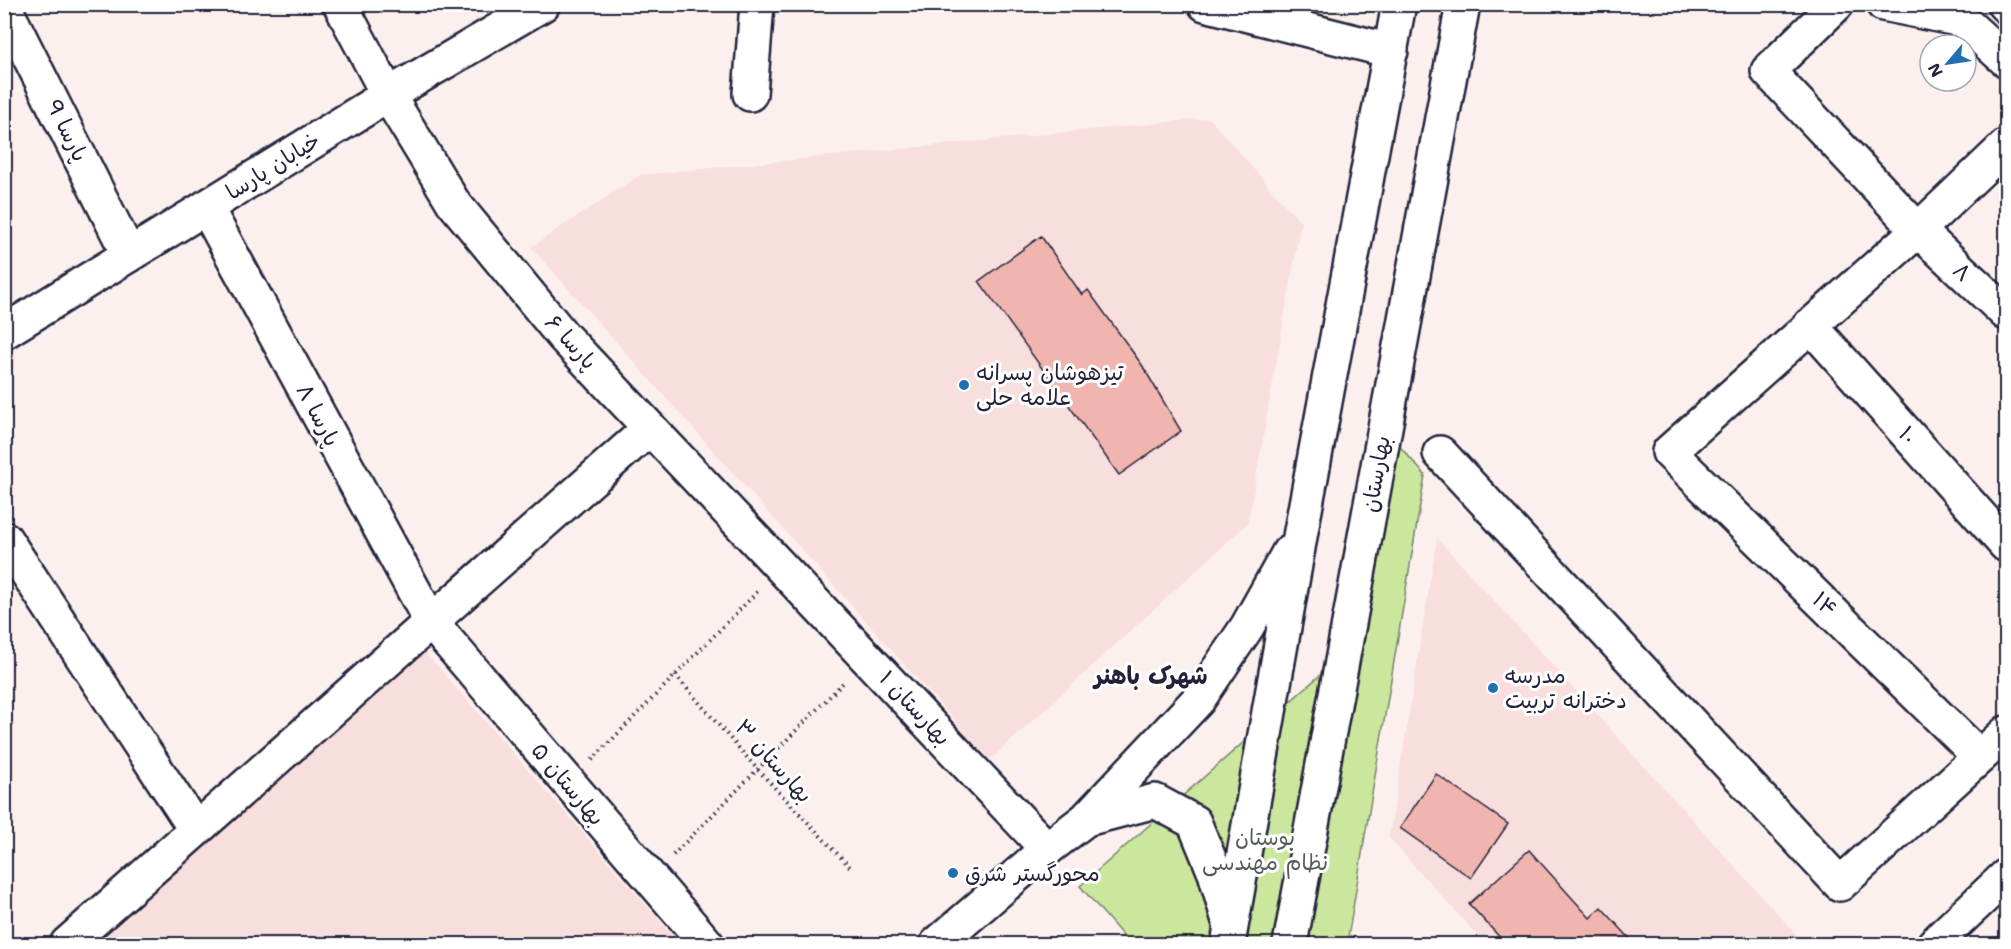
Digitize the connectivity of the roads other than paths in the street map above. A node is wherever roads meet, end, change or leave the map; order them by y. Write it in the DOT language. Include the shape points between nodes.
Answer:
graph roads {
  1 [pos="340,4"];
  2 [pos="543,4"];
  3 [pos="757,4"];
  4 [pos="1205,4"];
  5 [pos="1400,4"];
  6 [pos="1463,4"];
  7 [pos="1837,4"];
  8 [pos="1883,4"];
  9 [pos="4,6"];
  10 [pos="1391,51"];
  11 [pos="2007,60"];
  12 [pos="750,94"];
  13 [pos="387,95"];
  14 [pos="2007,146"];
  15 [pos="206,207"];
  16 [pos="1918,230"];
  17 [pos="129,255"];
  18 [pos="2007,313"];
  19 [pos="1810,325"];
  20 [pos="4,332"];
  21 [pos="650,428"];
  22 [pos="1440,453"];
  23 [pos="1301,531"];
  24 [pos="5,539"];
  25 [pos="2007,545"];
  26 [pos="781,568"];
  27 [pos="430,622"];
  28 [pos="2007,733"];
  29 [pos="1980,757"];
  30 [pos="1086,819"];
  31 [pos="196,830"];
  32 [pos="1047,849"];
  33 [pos="2007,876"];
  34 [pos="1230,937"];
  35 [pos="68,945"];
  36 [pos="707,945"];
  37 [pos="937,945"];
  38 [pos="1290,945"];
  39 [pos="1934,945"];
  1 -- 13 [label="street, پارسا ۶"];
  2 -- 13 [label="street, خیابان پارسا"];
  3 -- 12 [label="street"];
  4 -- 10 [label="street"];
  5 -- 10 [label="street"];
  6 -- 38 [label="street, بهارستان"];
  7 -- 16 [label="street, ۸" via="1768,71"];
  8 -- 11 [label="street" via="1962,20"];
  9 -- 17 [label="street, پارسا 9"];
  10 -- 23 [label="street"];
  13 -- 15 [label="street, خیابان پارسا"];
  13 -- 21 [label="street, پارسا ۶" via="453,202 563,336"];
  14 -- 16 [label="street"];
  15 -- 17 [label="street, خیابان پارسا"];
  15 -- 27 [label="street, ۸ پارسا"];
  16 -- 18 [label="street, ۸"];
  16 -- 19 [label="street"];
  17 -- 20 [label="street, خیابان پارسا"];
  19 -- 25 [label="street, ۱۰"];
  19 -- 29 [label="street, ۱۴" via="1669,452"];
  21 -- 26 [label="street, پارسا ۶"];
  21 -- 27 [label="street"];
  22 -- 29 [label="street" via="1840,884"];
  23 -- 30 [label="street" via="1247,627 1198,700"];
  23 -- 34 [label="street"];
  24 -- 31 [label="street"];
  26 -- 32 [label="street, بهارستان ۱"];
  27 -- 31 [label="street"];
  27 -- 36 [label="street, بهارستان ۵"];
  28 -- 29 [label="street"];
  30 -- 32 [label="street"];
  30 -- 34 [label="street" via="1155,801 1194,822 1215,873"];
  31 -- 35 [label="street"];
  32 -- 37 [label="street"];
  33 -- 39 [label="street"];
}
